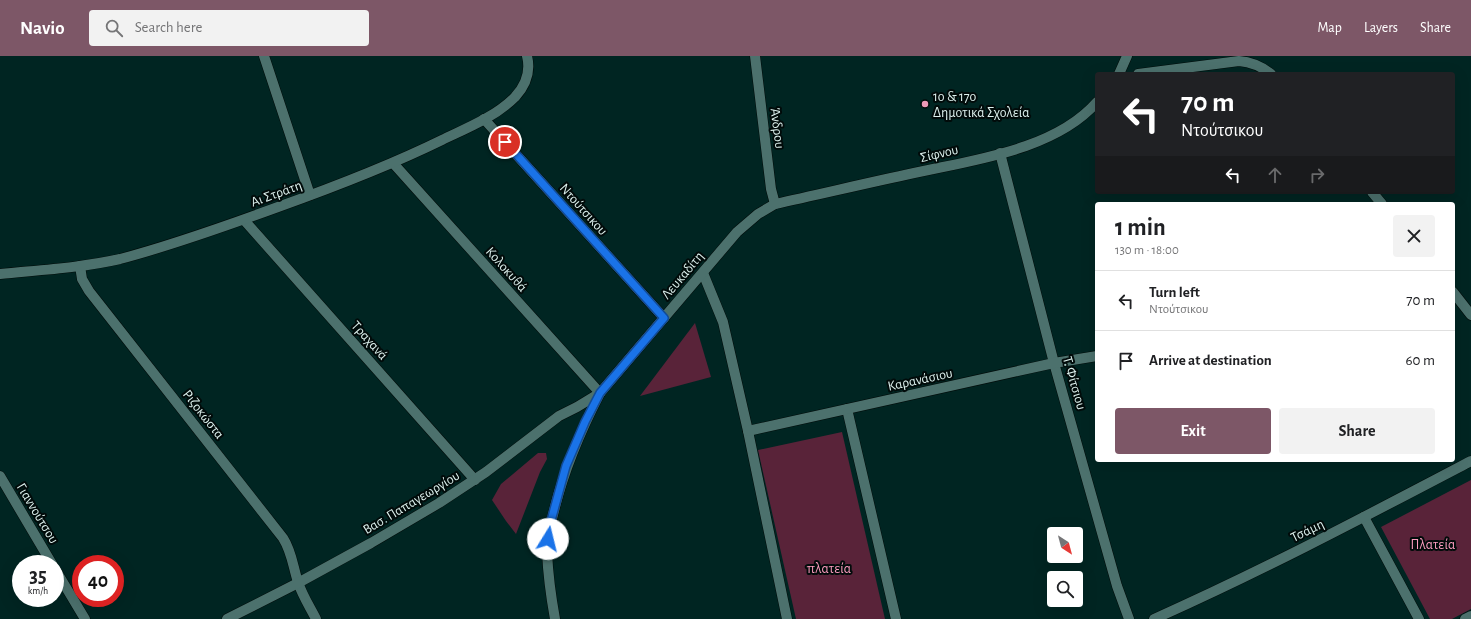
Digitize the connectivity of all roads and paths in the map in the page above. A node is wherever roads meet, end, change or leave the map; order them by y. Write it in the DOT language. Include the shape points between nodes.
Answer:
graph roads {
  1 [pos="264,56"];
  2 [pos="527,56"];
  3 [pos="755,56"];
  4 [pos="1127,56"];
  5 [pos="1120,72"];
  6 [pos="1155,72"];
  7 [pos="1268,72"];
  8 [pos="1095,104"];
  9 [pos="484,119"];
  10 [pos="1000,153"];
  11 [pos="393,163"];
  12 [pos="1374,194"];
  13 [pos="310,195"];
  14 [pos="1380,202"];
  15 [pos="775,204"];
  16 [pos="244,220"];
  17 [pos="80,266"];
  18 [pos="703,273"];
  19 [pos="0,274"];
  20 [pos="1455,295"];
  21 [pos="1471,315"];
  22 [pos="664,318"];
  23 [pos="1095,356"];
  24 [pos="1054,363"];
  25 [pos="600,393"];
  26 [pos="847,408"];
  27 [pos="748,431"];
  28 [pos="1471,462"];
  29 [pos="0,476"];
  30 [pos="475,480"];
  31 [pos="1364,517"];
  32 [pos="47,555"];
  33 [pos="298,583"];
  34 [pos="64,584"];
  35 [pos="1471,616"];
  36 [pos="85,619"];
  37 [pos="227,619"];
  38 [pos="316,619"];
  39 [pos="555,619"];
  40 [pos="787,619"];
  41 [pos="896,619"];
  42 [pos="1129,619"];
  43 [pos="1154,619"];
  44 [pos="1419,619"];
  45 [pos="1465,619"];
  1 -- 13 [label="street"];
  2 -- 9 [label="street, Αι Στράτη" via="529,70 526,82 502,108"];
  3 -- 15 [label="street, Άνδρου"];
  4 -- 5 [label="street"];
  6 -- 7 [label="street" via="1248,62 1259,65"];
  8 -- 10 [label="street, Σίφνου" via="1066,128 1020,149"];
  9 -- 11 [label="street, Αι Στράτη"];
  9 -- 22 [label="street, Ντούτσικου"];
  10 -- 15 [label="street, Σίφνου"];
  10 -- 24 [label="street, Τ. Φίτσιου"];
  11 -- 13 [label="street, Αι Στράτη"];
  11 -- 25 [label="street, Κολοκυθά"];
  12 -- 14 [label="street"];
  13 -- 16 [label="street, Αι Στράτη"];
  15 -- 18 [label="street, Λευκαδίτη" via="758,214 737,232"];
  16 -- 17 [label="street, Αι Στράτη" via="126,257"];
  16 -- 30 [label="street, Τραχανά"];
  17 -- 19 [label="street, Αι Στράτη"];
  17 -- 33 [label="street, Ριζοκώστα" via="82,279 89,291 283,538 291,555"];
  18 -- 22 [label="street, Λευκαδίτη"];
  18 -- 27 [label="street" via="723,322"];
  20 -- 21 [label="street"];
  22 -- 25 [label="street, Λευκαδίτη"];
  23 -- 24 [label="street, Καρανάσιου"];
  24 -- 26 [label="street, Καρανάσιου"];
  24 -- 42 [label="street, Τ. Φίτσιου" via="1117,586"];
  25 -- 30 [label="street, Βασ. Παπαγεωργίου" via="559,416"];
  25 -- 39 [label="street, Λευκαδίτη" via="566,466 549,528 547,551"];
  26 -- 27 [label="street, Καρανάσιου"];
  26 -- 41 [label="street"];
  27 -- 40 [label="street"];
  28 -- 31 [label="street, Τσάμη"];
  29 -- 32 [label="street, Γιαννούτσου"];
  30 -- 33 [label="street, Βασ. Παπαγεωργίου" via="371,543"];
  31 -- 43 [label="street, Τσάμη"];
  31 -- 44 [label="street"];
  33 -- 37 [label="street, Βασ. Παπαγεωργίου"];
  33 -- 38 [label="street, Ριζοκώστα"];
  34 -- 36 [label="street"];
  35 -- 45 [label="street"];
}
